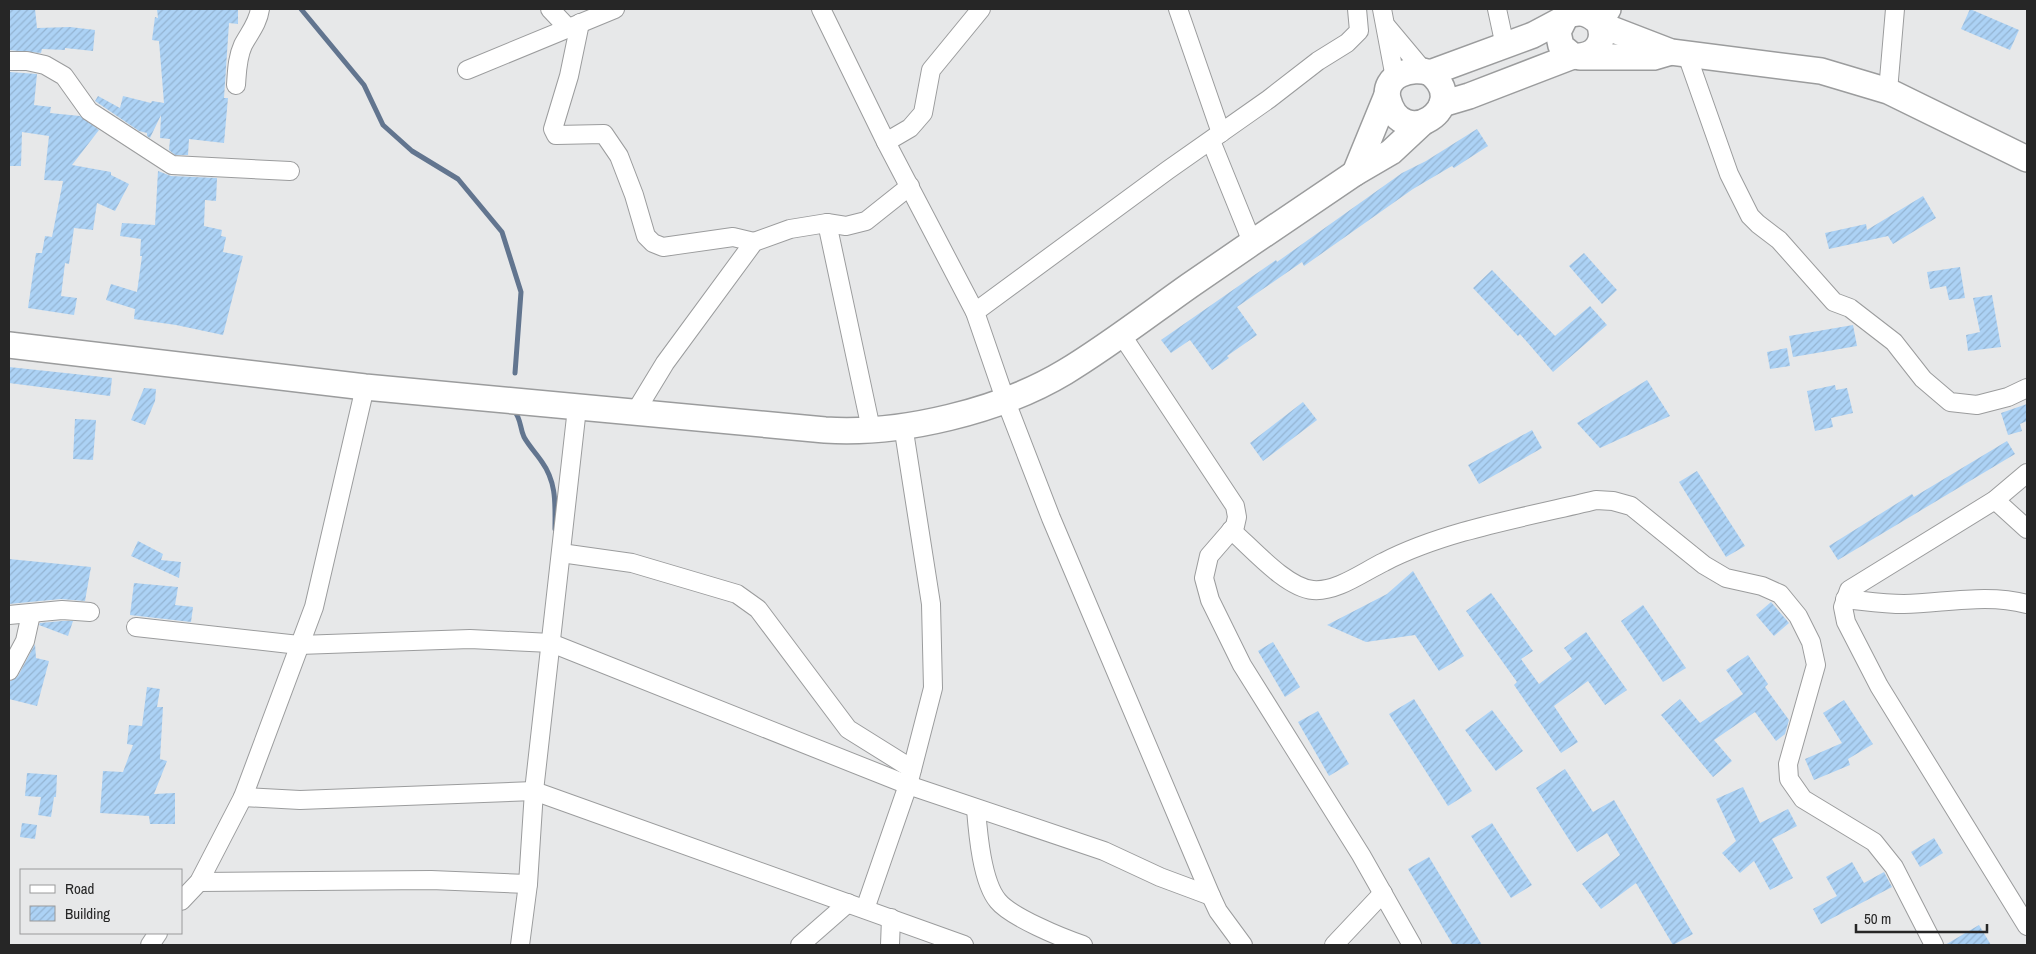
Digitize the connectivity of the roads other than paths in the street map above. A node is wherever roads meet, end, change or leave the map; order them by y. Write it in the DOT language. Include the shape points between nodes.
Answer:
graph roads {
  1 [pos="260,9"];
  2 [pos="550,9"];
  3 [pos="615,9"];
  4 [pos="821,9"];
  5 [pos="981,9"];
  6 [pos="1178,9"];
  7 [pos="1357,9"];
  8 [pos="1382,9"];
  9 [pos="1497,9"];
  10 [pos="1895,9"];
  11 [pos="1569,14"];
  12 [pos="1603,19"];
  13 [pos="574,25"];
  14 [pos="1386,26"];
  15 [pos="1505,46"];
  16 [pos="1679,53"];
  17 [pos="1576,56"];
  18 [pos="9,61"];
  19 [pos="468,70"];
  20 [pos="1427,72"];
  21 [pos="236,86"];
  22 [pos="1391,87"];
  23 [pos="1888,91"];
  24 [pos="1442,104"];
  25 [pos="1422,124"];
  26 [pos="1216,137"];
  27 [pos="886,142"];
  28 [pos="2027,159"];
  29 [pos="290,172"];
  30 [pos="1355,172"];
  31 [pos="910,186"];
  32 [pos="827,223"];
  33 [pos="754,242"];
  34 [pos="1252,242"];
  35 [pos="975,312"];
  36 [pos="1121,334"];
  37 [pos="9,346"];
  38 [pos="365,387"];
  39 [pos="2027,388"];
  40 [pos="1005,400"];
  41 [pos="577,408"];
  42 [pos="634,414"];
  43 [pos="903,425"];
  44 [pos="871,429"];
  45 [pos="2027,473"];
  46 [pos="1995,500"];
  47 [pos="2027,529"];
  48 [pos="1231,530"];
  49 [pos="561,552"];
  50 [pos="1846,599"];
  51 [pos="2027,604"];
  52 [pos="90,612"];
  53 [pos="31,614"];
  54 [pos="9,616"];
  55 [pos="136,627"];
  56 [pos="552,643"];
  57 [pos="299,645"];
  58 [pos="9,672"];
  59 [pos="910,777"];
  60 [pos="534,791"];
  61 [pos="243,796"];
  62 [pos="976,809"];
  63 [pos="199,882"];
  64 [pos="528,884"];
  65 [pos="1383,893"];
  66 [pos="1211,896"];
  67 [pos="182,901"];
  68 [pos="848,903"];
  69 [pos="865,909"];
  70 [pos="891,918"];
  71 [pos="2027,926"];
  72 [pos="157,934"];
  73 [pos="150,945"];
  74 [pos="520,945"];
  75 [pos="800,945"];
  76 [pos="890,945"];
  77 [pos="964,945"];
  78 [pos="1083,945"];
  79 [pos="1242,945"];
  80 [pos="1334,945"];
  81 [pos="1412,945"];
  82 [pos="1934,945"];
  1 -- 21 [label="street" via="259,20 242,47"];
  2 -- 13 [label="street"];
  3 -- 13 [label="street"];
  4 -- 27 [label="street"];
  5 -- 27 [label="street" via="931,70 923,113 910,128"];
  6 -- 26 [label="street"];
  7 -- 26 [label="street" via="1358,31 1347,43"];
  8 -- 14 [label="street"];
  9 -- 15 [label="street"];
  10 -- 23 [label="street"];
  11 -- 12 [label="main road" via="1580,12"];
  11 -- 15 [label="main road"];
  11 -- 17 [label="main road" via="1558,32 1558,39 1561,46"];
  12 -- 16 [label="main road"];
  12 -- 17 [label="main road" via="1599,46 1591,54"];
  13 -- 19 [label="street"];
  13 -- 33 [label="street" via="569,76 553,129 556,135 604,134 619,156 646,236 653,243 663,247 733,237"];
  14 -- 20 [label="street"];
  14 -- 22 [label="street"];
  15 -- 20 [label="main road"];
  16 -- 17 [label="main road" via="1654,57"];
  16 -- 23 [label="main road" via="1821,71"];
  16 -- 39 [label="street" via="1750,216 1779,240 1834,302 1850,308 1894,342 1923,379 1950,402 1977,405 2008,398"];
  17 -- 24 [label="main road"];
  18 -- 29 [label="street" via="45,66 64,76 89,111 172,165"];
  20 -- 22 [label="main road" via="1413,69 1403,72"];
  20 -- 24 [label="main road" via="1442,90"];
  22 -- 25 [label="main road" via="1392,112 1405,122"];
  22 -- 30 [label="main road"];
  23 -- 28 [label="main road"];
  24 -- 25 [label="main road" via="1434,117"];
  25 -- 30 [label="main road" via="1391,152"];
  26 -- 34 [label="street"];
  26 -- 35 [label="street"];
  27 -- 31 [label="street"];
  30 -- 34 [label="main road"];
  31 -- 32 [label="street" via="866,221 846,226"];
  31 -- 35 [label="street"];
  32 -- 33 [label="street" via="790,229"];
  32 -- 44 [label="street"];
  33 -- 42 [label="street" via="665,363"];
  34 -- 36 [label="main road"];
  35 -- 40 [label="street"];
  36 -- 40 [label="main road" via="1064,372"];
  36 -- 48 [label="street" via="1235,506 1237,517"];
  37 -- 38 [label="main road"];
  38 -- 41 [label="main road"];
  38 -- 57 [label="street" via="314,607"];
  40 -- 43 [label="main road" via="959,415"];
  40 -- 66 [label="street" via="1051,518"];
  41 -- 42 [label="main road"];
  41 -- 49 [label="street"];
  42 -- 44 [label="main road" via="848,431"];
  43 -- 44 [label="main road"];
  43 -- 59 [label="street" via="931,604 933,688"];
  45 -- 46 [label="street"];
  46 -- 47 [label="street"];
  46 -- 50 [label="street" via="1849,590"];
  48 -- 65 [label="street" via="1209,556 1204,578 1210,600 1242,665"];
  48 -- 82 [label="street" via="1278,572 1296,585 1313,590 1338,586 1407,550 1444,538 1596,500 1632,506 1704,565 1726,578 1762,586 1780,594 1798,616 1812,642 1816,665 1788,764 1789,779 1804,799 1874,842 1894,867"];
  49 -- 56 [label="street"];
  49 -- 59 [label="street" via="632,563 737,594 758,609 848,728"];
  50 -- 51 [label="street" via="1903,604 1987,600"];
  50 -- 71 [label="street" via="1842,607 1846,622 1879,686"];
  52 -- 53 [label="street" via="62,610"];
  53 -- 54 [label="street"];
  53 -- 58 [label="street" via="25,640"];
  55 -- 57 [label="street"];
  56 -- 57 [label="street" via="470,639"];
  56 -- 59 [label="street"];
  56 -- 60 [label="street"];
  57 -- 61 [label="street"];
  59 -- 62 [label="street"];
  59 -- 69 [label="street"];
  60 -- 61 [label="street" via="300,800"];
  60 -- 64 [label="street"];
  60 -- 68 [label="street"];
  61 -- 63 [label="street"];
  62 -- 66 [label="street" via="1104,851"];
  62 -- 78 [label="street" via="984,864 998,902 1042,928"];
  63 -- 64 [label="street" via="431,880"];
  63 -- 67 [label="street"];
  64 -- 74 [label="street"];
  65 -- 80 [label="street"];
  65 -- 81 [label="street"];
  66 -- 79 [label="street"];
  68 -- 69 [label="street"];
  68 -- 75 [label="street"];
  69 -- 70 [label="street"];
  70 -- 76 [label="street"];
  70 -- 77 [label="street"];
  72 -- 73 [label="street"];
}
